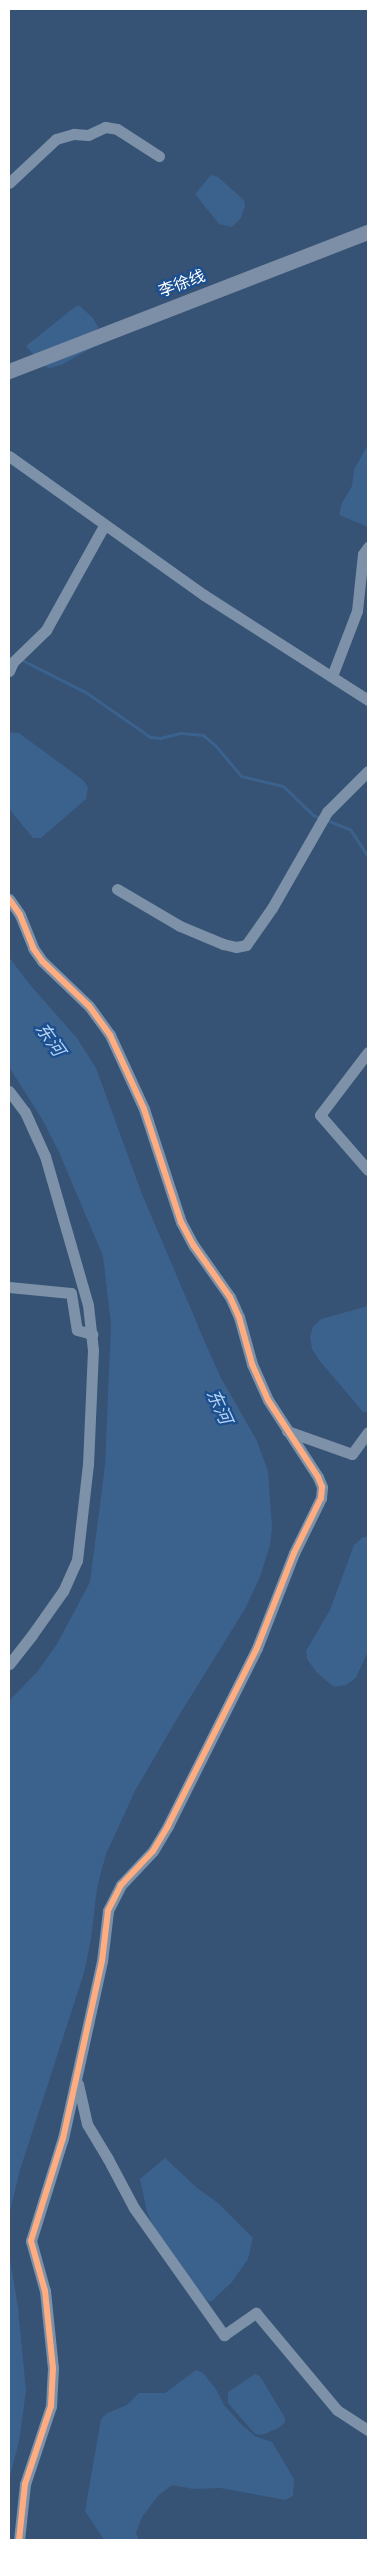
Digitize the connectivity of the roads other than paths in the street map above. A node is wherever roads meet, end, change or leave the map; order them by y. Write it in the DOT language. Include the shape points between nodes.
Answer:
graph roads {
  1 [pos="159,156"];
  2 [pos="9,183"];
  3 [pos="368,232"];
  4 [pos="9,370"];
  5 [pos="9,456"];
  6 [pos="104,526"];
  7 [pos="368,547"];
  8 [pos="11,666"];
  9 [pos="332,676"];
  10 [pos="368,700"];
  11 [pos="368,771"];
  12 [pos="118,889"];
  13 [pos="9,899"];
  14 [pos="368,1052"];
  15 [pos="9,1091"];
  16 [pos="368,1170"];
  17 [pos="9,1287"];
  18 [pos="92,1334"];
  19 [pos="287,1431"];
  20 [pos="368,1432"];
  21 [pos="9,1664"];
  22 [pos="77,2079"];
  23 [pos="368,2430"];
  24 [pos="19,2540"];
  1 -- 2 [label="street" via="117,129 105,127 88,135 74,134 56,139"];
  3 -- 4 [label="main road, 李徐线"];
  5 -- 6 [label="street"];
  6 -- 8 [label="street" via="46,630"];
  6 -- 9 [label="street" via="204,595"];
  7 -- 9 [label="street" via="363,554 357,611"];
  9 -- 10 [label="street"];
  11 -- 12 [label="street" via="323,818 252,938 241,947 223,944 180,926"];
  13 -- 19 [label="street" via="42,961 89,1006 110,1035 144,1110 181,1222 230,1297 259,1383"];
  14 -- 16 [label="street" via="320,1115"];
  15 -- 18 [label="street" via="26,1112 42,1145 88,1305"];
  17 -- 18 [label="street" via="71,1293 77,1330"];
  18 -- 21 [label="street" via="88,1464 77,1560 63,1591"];
  19 -- 20 [label="street" via="352,1454"];
  19 -- 22 [label="street" via="321,1482 320,1498 294,1553 257,1648 168,1826 153,1851 121,1885 108,1911 102,1960"];
  22 -- 23 [label="street" via="87,2124 134,2208 224,2335 256,2313 337,2410"];
  22 -- 24 [label="street" via="54,2172 31,2241 46,2291 53,2368 51,2406 25,2484"];
}
